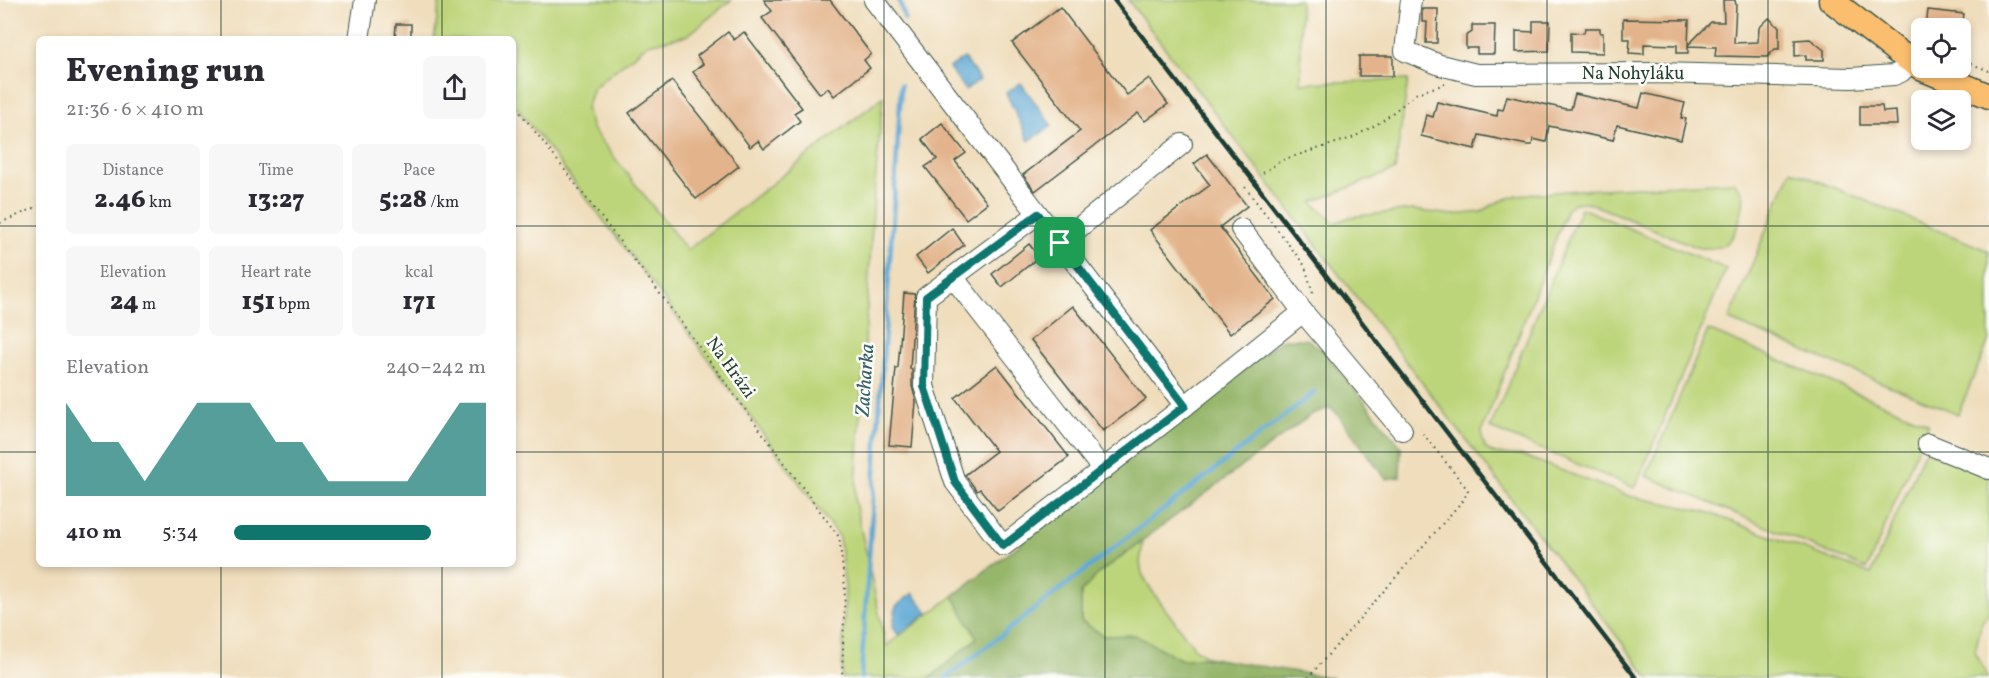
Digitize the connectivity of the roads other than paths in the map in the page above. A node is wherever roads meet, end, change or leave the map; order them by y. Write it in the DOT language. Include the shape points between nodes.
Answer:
graph roads {
  1 [pos="365,0"];
  2 [pos="874,0"];
  3 [pos="1411,0"];
  4 [pos="1831,0"];
  5 [pos="359,36"];
  6 [pos="1911,62"];
  7 [pos="1943,78"];
  8 [pos="1989,96"];
  9 [pos="1182,144"];
  10 [pos="1038,214"];
  11 [pos="1241,228"];
  12 [pos="1060,243"];
  13 [pos="953,277"];
  14 [pos="1310,308"];
  15 [pos="1185,406"];
  16 [pos="1411,430"];
  17 [pos="1928,444"];
  18 [pos="1989,469"];
  19 [pos="1103,470"];
  1 -- 5 [label="street"];
  2 -- 10 [label="street"];
  3 -- 6 [label="street, Na Nohyláku" via="1406,51 1476,74 1851,78 1894,75"];
  4 -- 6 [label="main road"];
  7 -- 8 [label="main road"];
  9 -- 12 [label="street"];
  10 -- 12 [label="street"];
  10 -- 13 [label="street"];
  11 -- 14 [label="street"];
  12 -- 15 [label="street"];
  13 -- 19 [label="street"];
  13 -- 19 [label="street" via="926,297 924,386 955,482 1003,546"];
  14 -- 15 [label="street"];
  14 -- 16 [label="street"];
  15 -- 19 [label="street"];
  17 -- 18 [label="street"];
}
